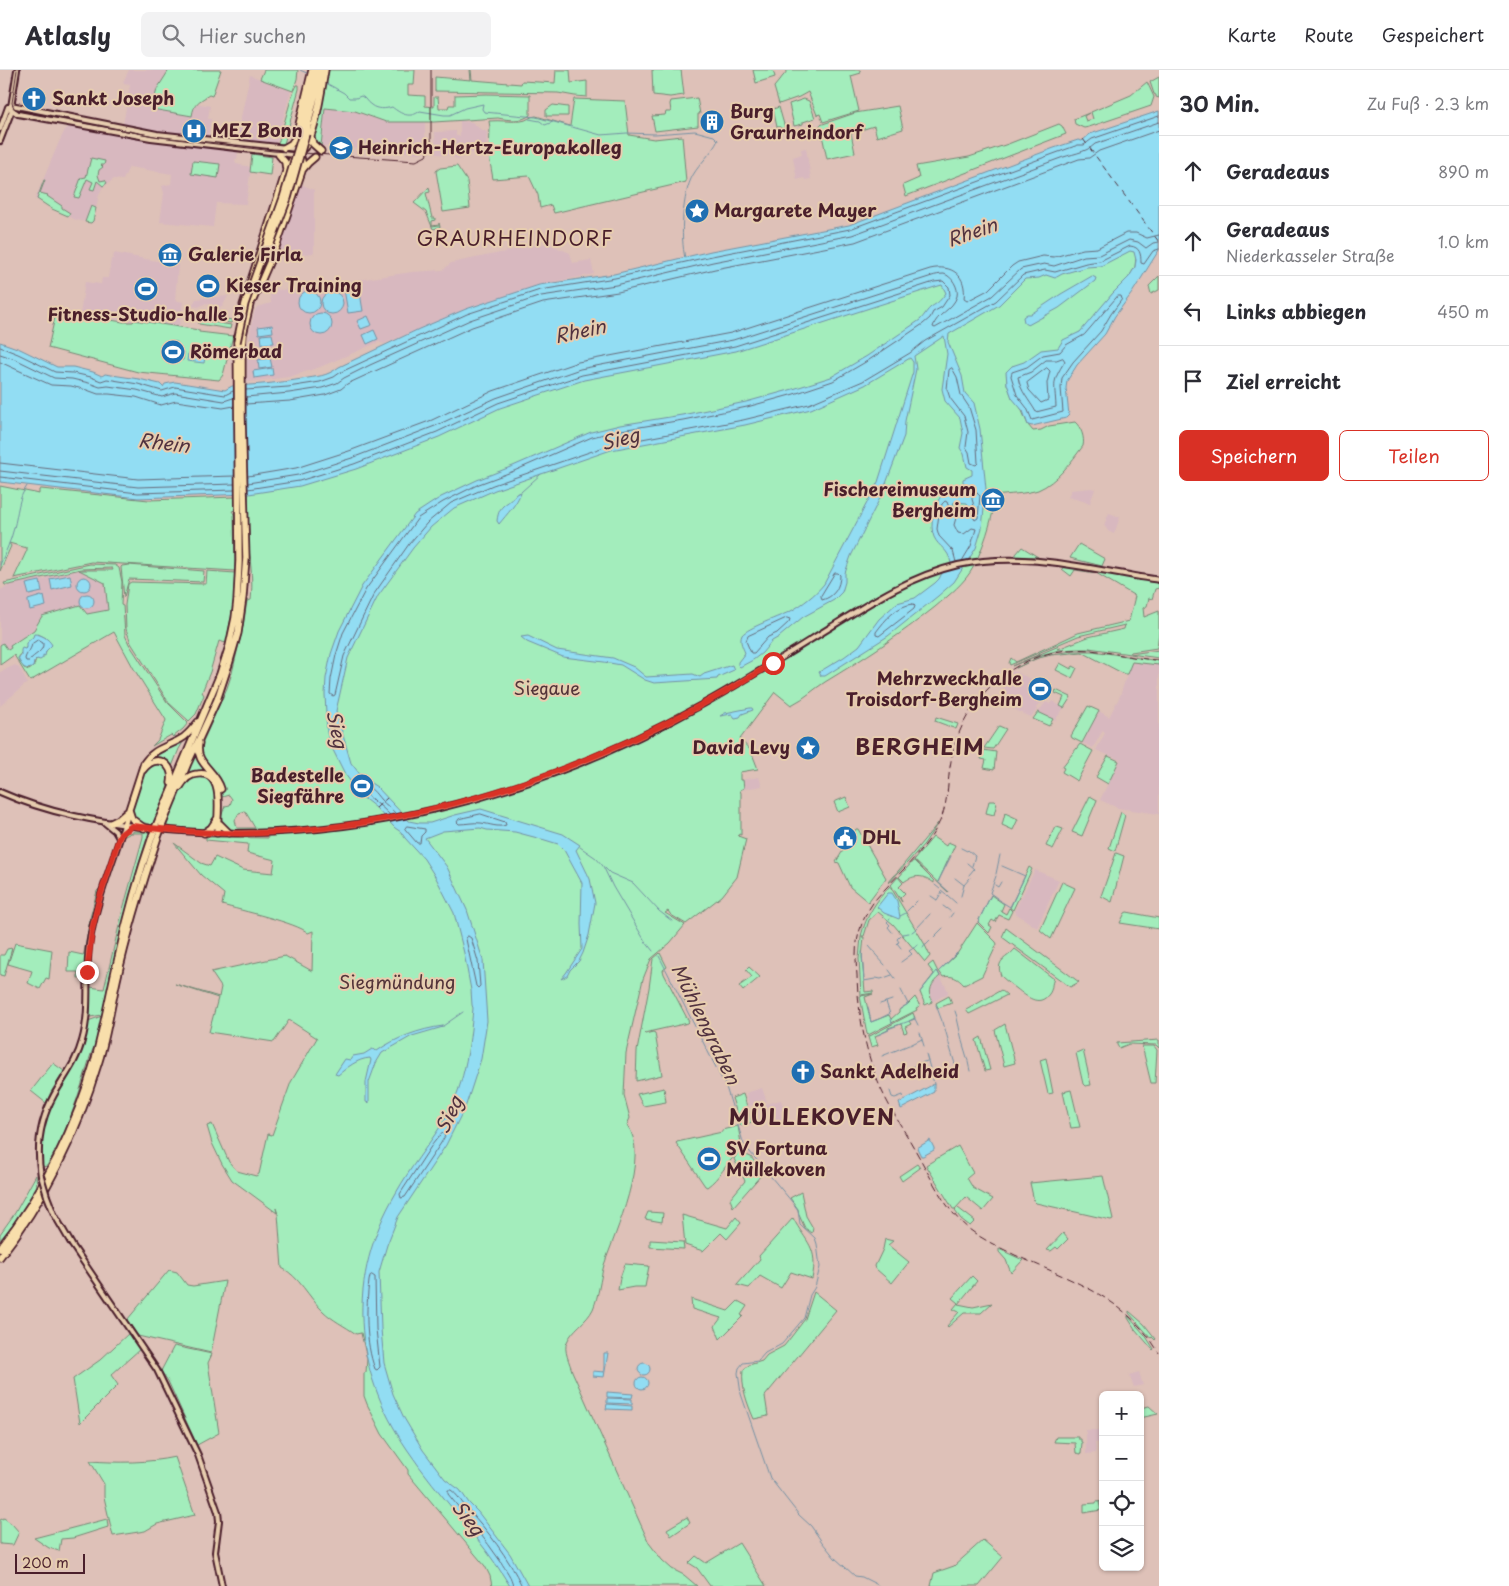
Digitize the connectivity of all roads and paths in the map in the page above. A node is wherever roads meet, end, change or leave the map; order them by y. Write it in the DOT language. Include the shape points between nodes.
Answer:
graph roads {
  1 [pos="17,70"];
  2 [pos="312,70"];
  3 [pos="316,70"];
  4 [pos="321,70"];
  5 [pos="325,70"];
  6 [pos="315,88"];
  7 [pos="12,99"];
  8 [pos="10,107"];
  9 [pos="24,109"];
  10 [pos="18,114"];
  11 [pos="10,118"];
  12 [pos="0,129"];
  13 [pos="304,135"];
  14 [pos="0,141"];
  15 [pos="284,148"];
  16 [pos="321,151"];
  17 [pos="299,153"];
  18 [pos="279,154"];
  19 [pos="315,157"];
  20 [pos="286,171"];
  21 [pos="302,171"];
  22 [pos="246,319"];
  23 [pos="237,342"];
  24 [pos="242,578"];
  25 [pos="1159,580"];
  26 [pos="210,700"];
  27 [pos="203,730"];
  28 [pos="141,773"];
  29 [pos="0,792"];
  30 [pos="168,795"];
  31 [pos="170,804"];
  32 [pos="129,810"];
  33 [pos="100,821"];
  34 [pos="218,822"];
  35 [pos="111,823"];
  36 [pos="124,825"];
  37 [pos="132,826"];
  38 [pos="159,826"];
  39 [pos="144,828"];
  40 [pos="204,833"];
  41 [pos="218,833"];
  42 [pos="229,833"];
  43 [pos="156,834"];
  44 [pos="120,837"];
  45 [pos="0,1248"];
  46 [pos="0,1257"];
  47 [pos="222,1586"];
  1 -- 7 [label="main road"];
  2 -- 6 [label="highway"];
  3 -- 6 [label="highway"];
  4 -- 6 [label="highway"];
  5 -- 6 [label="highway"];
  6 -- 13 [label="highway"];
  6 -- 13 [label="highway"];
  7 -- 8 [label="main road"];
  7 -- 9 [label="main road"];
  8 -- 9 [label="main road"];
  8 -- 10 [label="main road"];
  8 -- 11 [label="main road"];
  8 -- 12 [label="main road"];
  9 -- 15 [label="main road" via="157,134"];
  10 -- 11 [label="main road"];
  10 -- 18 [label="main road" via="151,138"];
  11 -- 14 [label="main road"];
  13 -- 15 [label="highway"];
  13 -- 16 [label="highway"];
  13 -- 17 [label="highway"];
  13 -- 17 [label="highway" via="306,148"];
  13 -- 22 [label="highway, bridge" via="288,198"];
  13 -- 23 [label="highway, bridge" via="245,304"];
  15 -- 17 [label="main road"];
  17 -- 18 [label="main road"];
  17 -- 20 [label="highway"];
  17 -- 21 [label="highway"];
  18 -- 20 [label="highway" via="285,162"];
  19 -- 21 [label="highway"];
  20 -- 23 [label="highway, bridge" via="245,295"];
  21 -- 22 [label="highway" via="276,247"];
  22 -- 24 [label="highway" via="242,350"];
  23 -- 24 [label="highway"];
  24 -- 26 [label="highway" via="229,646"];
  24 -- 27 [label="highway" via="238,633"];
  25 -- 42 [label="main road" via="1039,561 974,562 939,570 871,602 677,719 551,774 492,794 365,823 308,830"];
  26 -- 28 [label="highway" via="189,732 176,742 154,751 144,763"];
  26 -- 30 [label="highway"];
  27 -- 31 [label="highway"];
  27 -- 34 [label="highway" via="198,750 202,761 219,782"];
  28 -- 30 [label="highway" via="152,761 166,764 172,779"];
  28 -- 32 [label="highway"];
  29 -- 33 [label="main road" via="50,810"];
  30 -- 38 [label="highway"];
  31 -- 34 [label="highway" via="188,778 199,773 207,775 214,780 217,789"];
  31 -- 38 [label="highway"];
  32 -- 35 [label="highway"];
  32 -- 36 [label="highway"];
  32 -- 39 [label="highway" via="132,819"];
  33 -- 35 [label="main road"];
  33 -- 44 [label="main road"];
  34 -- 40 [label="highway"];
  34 -- 41 [label="highway"];
  34 -- 42 [label="highway"];
  35 -- 36 [label="main road"];
  36 -- 37 [label="main road"];
  36 -- 44 [label="main road"];
  37 -- 39 [label="main road"];
  37 -- 44 [label="main road"];
  38 -- 43 [label="highway, bridge"];
  39 -- 40 [label="main road"];
  40 -- 41 [label="main road"];
  41 -- 42 [label="main road"];
  43 -- 45 [label="highway" via="132,900 95,1057 80,1102 45,1179"];
  43 -- 46 [label="highway" via="130,925 102,1052 85,1103 51,1179"];
  44 -- 47 [label="main road, bridge" via="92,930 82,1041 53,1097 40,1133 41,1176 54,1214 157,1370 195,1450 218,1512 216,1552"];
}
